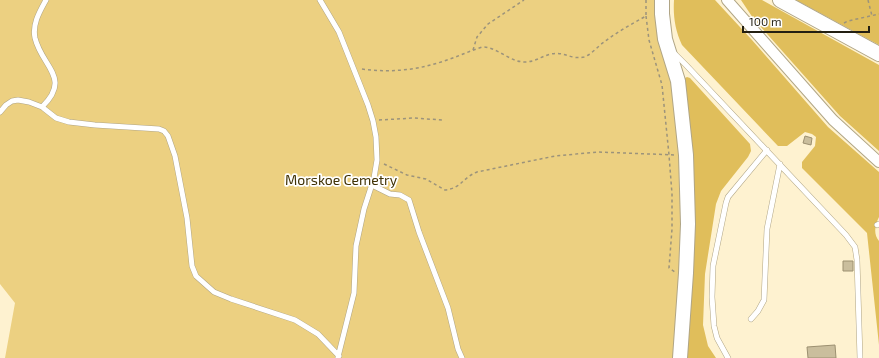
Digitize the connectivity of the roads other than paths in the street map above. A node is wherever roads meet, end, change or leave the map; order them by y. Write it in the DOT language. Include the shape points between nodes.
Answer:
graph roads {
  1 [pos="46,0"];
  2 [pos="320,0"];
  3 [pos="662,0"];
  4 [pos="728,0"];
  5 [pos="780,0"];
  6 [pos="669,49"];
  7 [pos="879,54"];
  8 [pos="42,107"];
  9 [pos="0,112"];
  10 [pos="767,150"];
  11 [pos="879,162"];
  12 [pos="780,164"];
  13 [pos="372,186"];
  14 [pos="751,319"];
  15 [pos="338,357"];
  16 [pos="462,358"];
  17 [pos="680,358"];
  18 [pos="728,358"];
  19 [pos="860,358"];
  1 -- 8 [label="lane" via="35,24 35,37 56,82 50,99"];
  2 -- 13 [label="lane" via="339,32 373,120 377,160"];
  3 -- 6 [label="main road" via="665,39"];
  4 -- 11 [label="street" via="833,120"];
  5 -- 7 [label="main road"];
  6 -- 10 [label="lane"];
  6 -- 17 [label="main road" via="678,81 686,155 688,224"];
  8 -- 9 [label="lane" via="18,100 6,105"];
  8 -- 15 [label="lane" via="56,118 69,122 164,131 175,156 187,218 192,266 196,276 214,292 295,320 318,334"];
  10 -- 12 [label="lane"];
  10 -- 18 [label="lane" via="728,197 717,244 713,266 712,318 717,338"];
  12 -- 14 [label="lane" via="767,229 764,300"];
  12 -- 19 [label="lane" via="855,247"];
  13 -- 15 [label="lane" via="356,246 354,293"];
  13 -- 16 [label="lane" via="409,200 448,308"];
}
